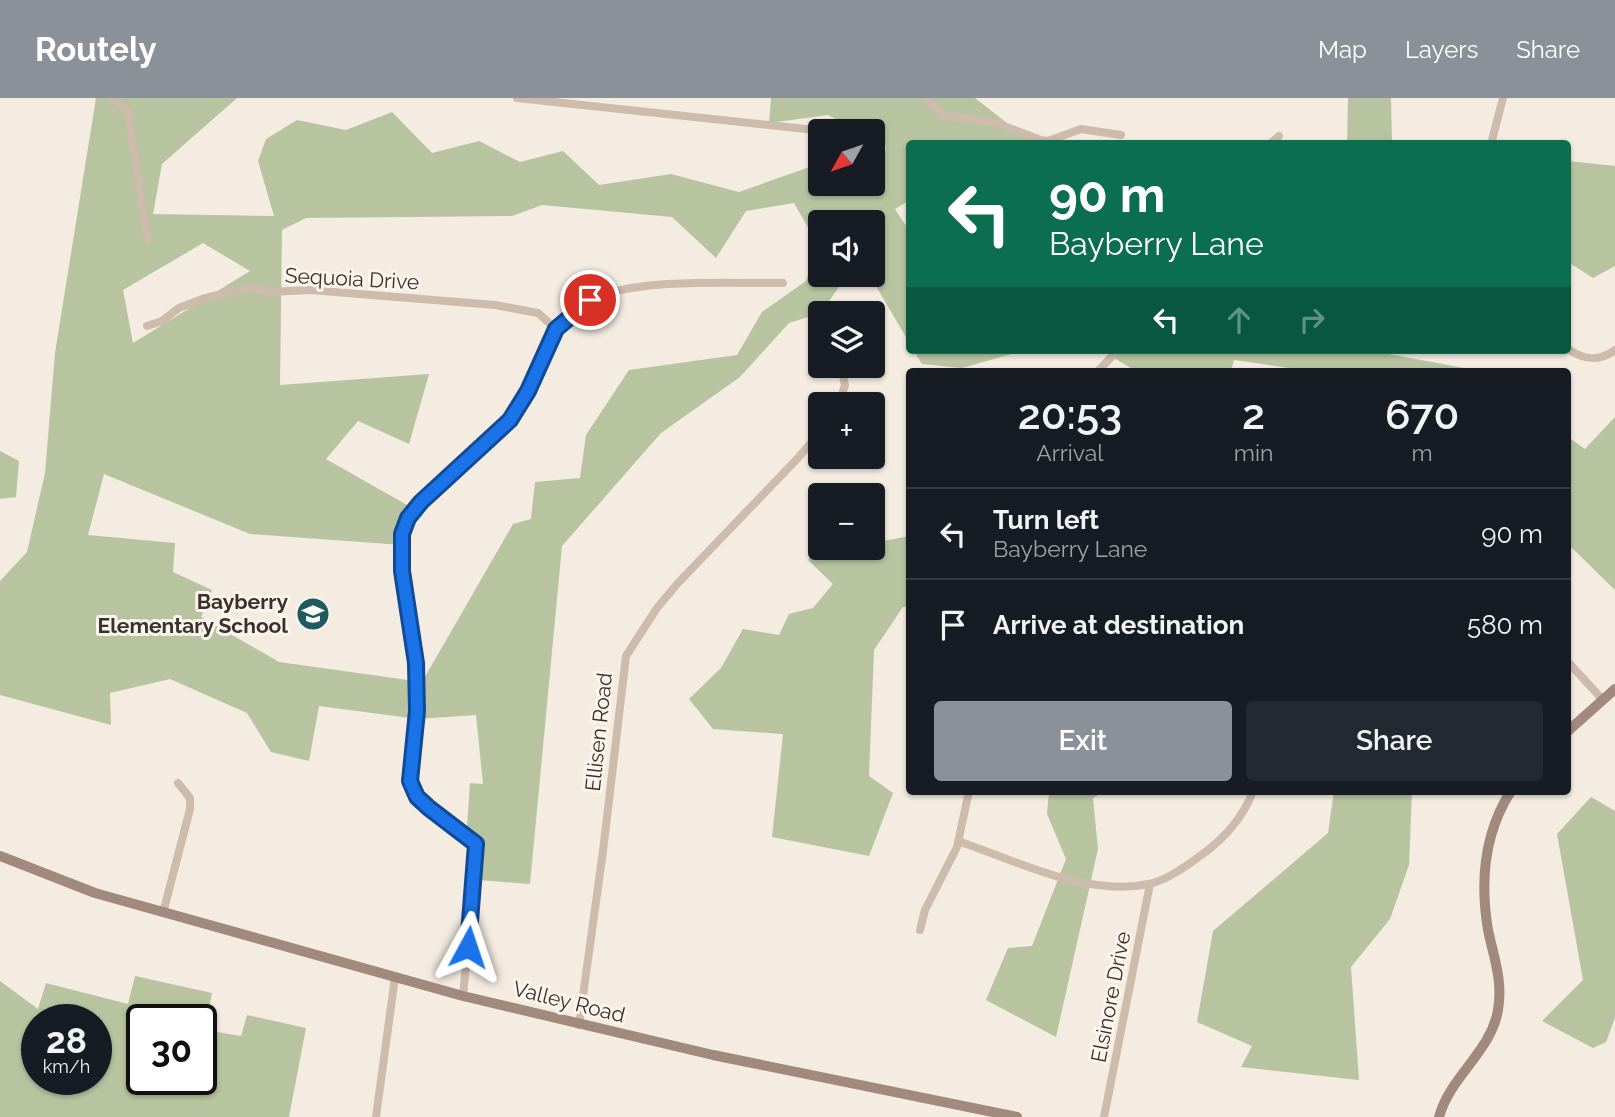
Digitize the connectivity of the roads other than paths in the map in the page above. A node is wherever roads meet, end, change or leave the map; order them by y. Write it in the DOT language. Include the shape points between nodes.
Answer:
graph roads {
  1 [pos="111,98"];
  2 [pos="517,98"];
  3 [pos="926,98"];
  4 [pos="1503,98"];
  5 [pos="808,129"];
  6 [pos="1121,135"];
  7 [pos="1279,136"];
  8 [pos="1041,140"];
  9 [pos="1051,140"];
  10 [pos="1274,140"];
  11 [pos="1492,140"];
  12 [pos="147,239"];
  13 [pos="783,283"];
  14 [pos="147,326"];
  15 [pos="556,329"];
  16 [pos="1615,350"];
  17 [pos="1571,351"];
  18 [pos="1114,354"];
  19 [pos="1101,368"];
  20 [pos="808,446"];
  21 [pos="1571,665"];
  22 [pos="1615,689"];
  23 [pos="1603,700"];
  24 [pos="1571,728"];
  25 [pos="178,783"];
  26 [pos="968,795"];
  27 [pos="1251,795"];
  28 [pos="1509,795"];
  29 [pos="958,841"];
  30 [pos="0,856"];
  31 [pos="1150,884"];
  32 [pos="163,913"];
  33 [pos="920,930"];
  34 [pos="394,977"];
  35 [pos="463,996"];
  36 [pos="579,1025"];
  37 [pos="376,1117"];
  38 [pos="1017,1117"];
  39 [pos="1104,1117"];
  40 [pos="1439,1117"];
  1 -- 12 [label="street" via="128,112"];
  2 -- 5 [label="street"];
  3 -- 8 [label="street" via="943,115 996,123"];
  4 -- 11 [label="street"];
  6 -- 9 [label="street" via="1081,129"];
  7 -- 10 [label="street"];
  13 -- 15 [label="street" via="621,289 590,300"];
  14 -- 15 [label="street, Sequoia Drive" via="179,308 250,287 270,292 310,290 495,305 538,313"];
  15 -- 35 [label="street" via="510,420 426,496 402,534 402,571 416,663 410,781 417,797 472,839 477,849"];
  16 -- 17 [label="street" via="1595,359"];
  18 -- 19 [label="street"];
  20 -- 36 [label="street, Ellisen Road" via="678,583 626,656"];
  21 -- 23 [label="street"];
  22 -- 23 [label="main road"];
  23 -- 24 [label="main road"];
  25 -- 32 [label="street" via="190,798 190,809"];
  26 -- 29 [label="street"];
  27 -- 31 [label="street" via="1226,835 1189,864"];
  28 -- 40 [label="main road" via="1484,867 1488,928 1499,969 1498,1008 1490,1036 1449,1092"];
  29 -- 31 [label="street" via="1072,880 1099,885"];
  29 -- 33 [label="street"];
  30 -- 32 [label="main road, Valley Road" via="95,893"];
  31 -- 39 [label="street, Elsinore Drive"];
  32 -- 34 [label="main road, Valley Road"];
  34 -- 35 [label="main road, Valley Road"];
  34 -- 37 [label="street"];
  35 -- 36 [label="main road, Valley Road"];
  36 -- 38 [label="main road, Valley Road"];
}
